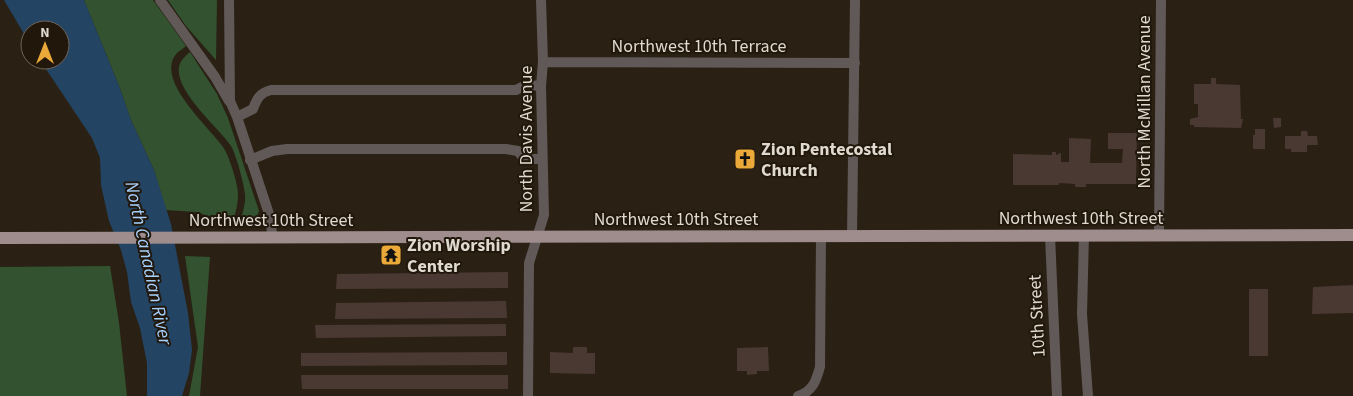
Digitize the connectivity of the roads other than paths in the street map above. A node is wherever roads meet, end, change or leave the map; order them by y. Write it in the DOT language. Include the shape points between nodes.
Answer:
graph roads {
  1 [pos="160,0"];
  2 [pos="229,0"];
  3 [pos="541,0"];
  4 [pos="855,0"];
  5 [pos="1161,0"];
  6 [pos="543,62"];
  7 [pos="855,63"];
  8 [pos="541,86"];
  9 [pos="230,101"];
  10 [pos="237,117"];
  11 [pos="542,159"];
  12 [pos="250,160"];
  13 [pos="1050,235"];
  14 [pos="1084,235"];
  15 [pos="1159,235"];
  16 [pos="1353,235"];
  17 [pos="821,236"];
  18 [pos="852,236"];
  19 [pos="272,237"];
  20 [pos="0,238"];
  21 [pos="536,238"];
  22 [pos="528,396"];
  23 [pos="798,396"];
  24 [pos="1057,396"];
  25 [pos="1088,396"];
  1 -- 9 [label="street"];
  2 -- 9 [label="street"];
  3 -- 6 [label="street, North Davis Avenue"];
  4 -- 7 [label="street"];
  5 -- 15 [label="street, North McMillan Avenue"];
  6 -- 7 [label="street, Northwest 10th Terrace"];
  6 -- 8 [label="street, North Davis Avenue"];
  7 -- 18 [label="street"];
  8 -- 10 [label="street" via="526,85 516,90 271,90 262,92 253,108"];
  8 -- 11 [label="street, North Davis Avenue"];
  9 -- 10 [label="street"];
  10 -- 12 [label="street"];
  11 -- 12 [label="street" via="524,159 518,151 506,149 287,149 272,150"];
  11 -- 21 [label="street, North Davis Avenue" via="544,215"];
  12 -- 19 [label="street" via="271,220"];
  13 -- 14 [label="main road, Northwest 10th Street"];
  13 -- 18 [label="main road, Northwest 10th Street"];
  13 -- 24 [label="street, 10th Street"];
  14 -- 15 [label="main road, Northwest 10th Street"];
  14 -- 25 [label="street" via="1082,314"];
  15 -- 16 [label="main road, Northwest 10th Street"];
  17 -- 18 [label="main road, Northwest 10th Street"];
  17 -- 21 [label="main road, Northwest 10th Street"];
  17 -- 23 [label="street" via="820,367 814,385"];
  19 -- 20 [label="main road, Northwest 10th Street"];
  19 -- 21 [label="main road, Northwest 10th Street"];
  21 -- 22 [label="street, North Davis Avenue" via="529,263"];
}
